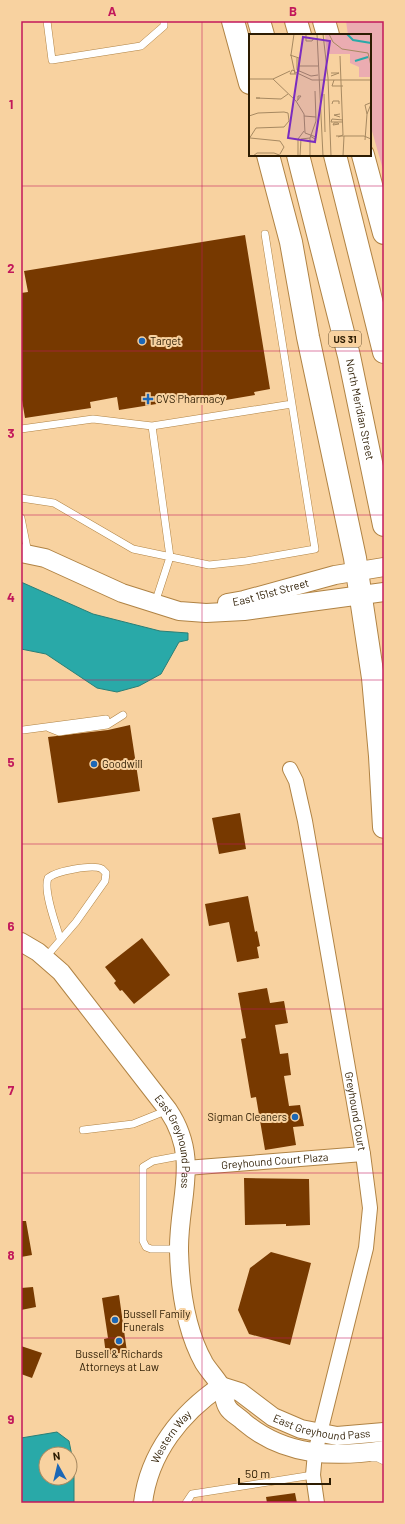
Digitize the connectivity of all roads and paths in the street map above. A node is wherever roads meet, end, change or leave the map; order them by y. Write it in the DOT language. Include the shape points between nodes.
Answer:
graph roads {
  1 [pos="47,21"];
  2 [pos="164,21"];
  3 [pos="233,21"];
  4 [pos="259,21"];
  5 [pos="296,21"];
  6 [pos="324,21"];
  7 [pos="263,34"];
  8 [pos="300,34"];
  9 [pos="328,34"];
  10 [pos="249,79"];
  11 [pos="268,156"];
  12 [pos="298,156"];
  13 [pos="335,156"];
  14 [pos="362,156"];
  15 [pos="384,233"];
  16 [pos="265,234"];
  17 [pos="384,352"];
  18 [pos="292,404"];
  19 [pos="152,426"];
  20 [pos="21,429"];
  21 [pos="21,498"];
  22 [pos="21,518"];
  23 [pos="384,524"];
  24 [pos="24,553"];
  25 [pos="170,557"];
  26 [pos="384,567"];
  27 [pos="357,570"];
  28 [pos="384,592"];
  29 [pos="361,595"];
  30 [pos="155,603"];
  31 [pos="123,715"];
  32 [pos="106,719"];
  33 [pos="378,724"];
  34 [pos="49,727"];
  35 [pos="22,730"];
  36 [pos="384,762"];
  37 [pos="290,769"];
  38 [pos="384,827"];
  39 [pos="60,938"];
  40 [pos="21,942"];
  41 [pos="45,958"];
  42 [pos="168,1110"];
  43 [pos="83,1130"];
  44 [pos="363,1154"];
  45 [pos="186,1161"];
  46 [pos="179,1250"];
  47 [pos="221,1386"];
  48 [pos="384,1432"];
  49 [pos="320,1433"];
  50 [pos="384,1450"];
  51 [pos="315,1453"];
  52 [pos="384,1461"];
  53 [pos="313,1475"];
  54 [pos="143,1503"];
  55 [pos="186,1503"];
  56 [pos="317,1503"];
  1 -- 2 [label="lane" via="52,60 141,46 164,26"];
  3 -- 10 [label="highway"];
  4 -- 7 [label="highway"];
  5 -- 8 [label="highway"];
  6 -- 9 [label="highway"];
  11 -- 27 [label="highway" via="291,242 308,337"];
  12 -- 23 [label="highway, North Meridian Street / US 31" via="349,356"];
  13 -- 17 [label="highway"];
  14 -- 15 [label="highway"];
  16 -- 18 [label="lane"];
  18 -- 19 [label="lane"];
  18 -- 25 [label="lane" via="315,549 209,565"];
  19 -- 20 [label="lane" via="93,419"];
  19 -- 25 [label="lane"];
  21 -- 25 [label="lane" via="54,503 133,549"];
  22 -- 24 [label="lane"];
  24 -- 30 [label="street, East 151st Street" via="45,558 122,592"];
  25 -- 30 [label="lane"];
  26 -- 27 [label="street, East 151st Street"];
  27 -- 29 [label="highway"];
  27 -- 30 [label="street, East 151st Street" via="235,602"];
  28 -- 29 [label="street, East 151st Street"];
  29 -- 30 [label="street, East 151st Street" via="228,613 179,611"];
  29 -- 33 [label="highway"];
  31 -- 34 [label="lane" via="107,725 59,732"];
  32 -- 34 [label="lane"];
  33 -- 36 [label="highway"];
  33 -- 38 [label="highway"];
  34 -- 35 [label="lane"];
  37 -- 44 [label="street, Greyhound Court" via="296,781 305,820"];
  39 -- 39 [label="lane" via="76,922 105,881 106,873 102,869 88,868 55,873 48,878 47,888"];
  39 -- 41 [label="lane"];
  40 -- 41 [label="street, East Greyhound Pass"];
  41 -- 42 [label="street, East Greyhound Pass" via="61,972"];
  42 -- 43 [label="lane" via="133,1124"];
  42 -- 45 [label="street, East Greyhound Pass" via="181,1132"];
  44 -- 45 [label="street, Greyhound Court Plaza"];
  44 -- 49 [label="street, Greyhound Court" via="370,1208 366,1248"];
  45 -- 46 [label="street, East Greyhound Pass"];
  45 -- 46 [label="lane" via="152,1160 144,1168 143,1241 146,1247"];
  46 -- 47 [label="street, East Greyhound Pass" via="182,1286 190,1325 203,1362"];
  47 -- 49 [label="street, East Greyhound Pass" via="240,1392 259,1408 289,1425"];
  47 -- 51 [label="street, East Greyhound Pass" via="228,1408 251,1428 285,1446"];
  47 -- 54 [label="street, Western Way" via="200,1402 172,1432 150,1471 144,1488"];
  48 -- 49 [label="street, East Greyhound Pass" via="348,1436"];
  49 -- 51 [label="street, Greyhound Court"];
  50 -- 51 [label="street, East Greyhound Pass"];
  51 -- 52 [label="lane" via="345,1461 378,1458"];
  51 -- 53 [label="street, Greyhound Court"];
  53 -- 55 [label="lane" via="192,1494"];
  53 -- 56 [label="street, Greyhound Court"];
}
